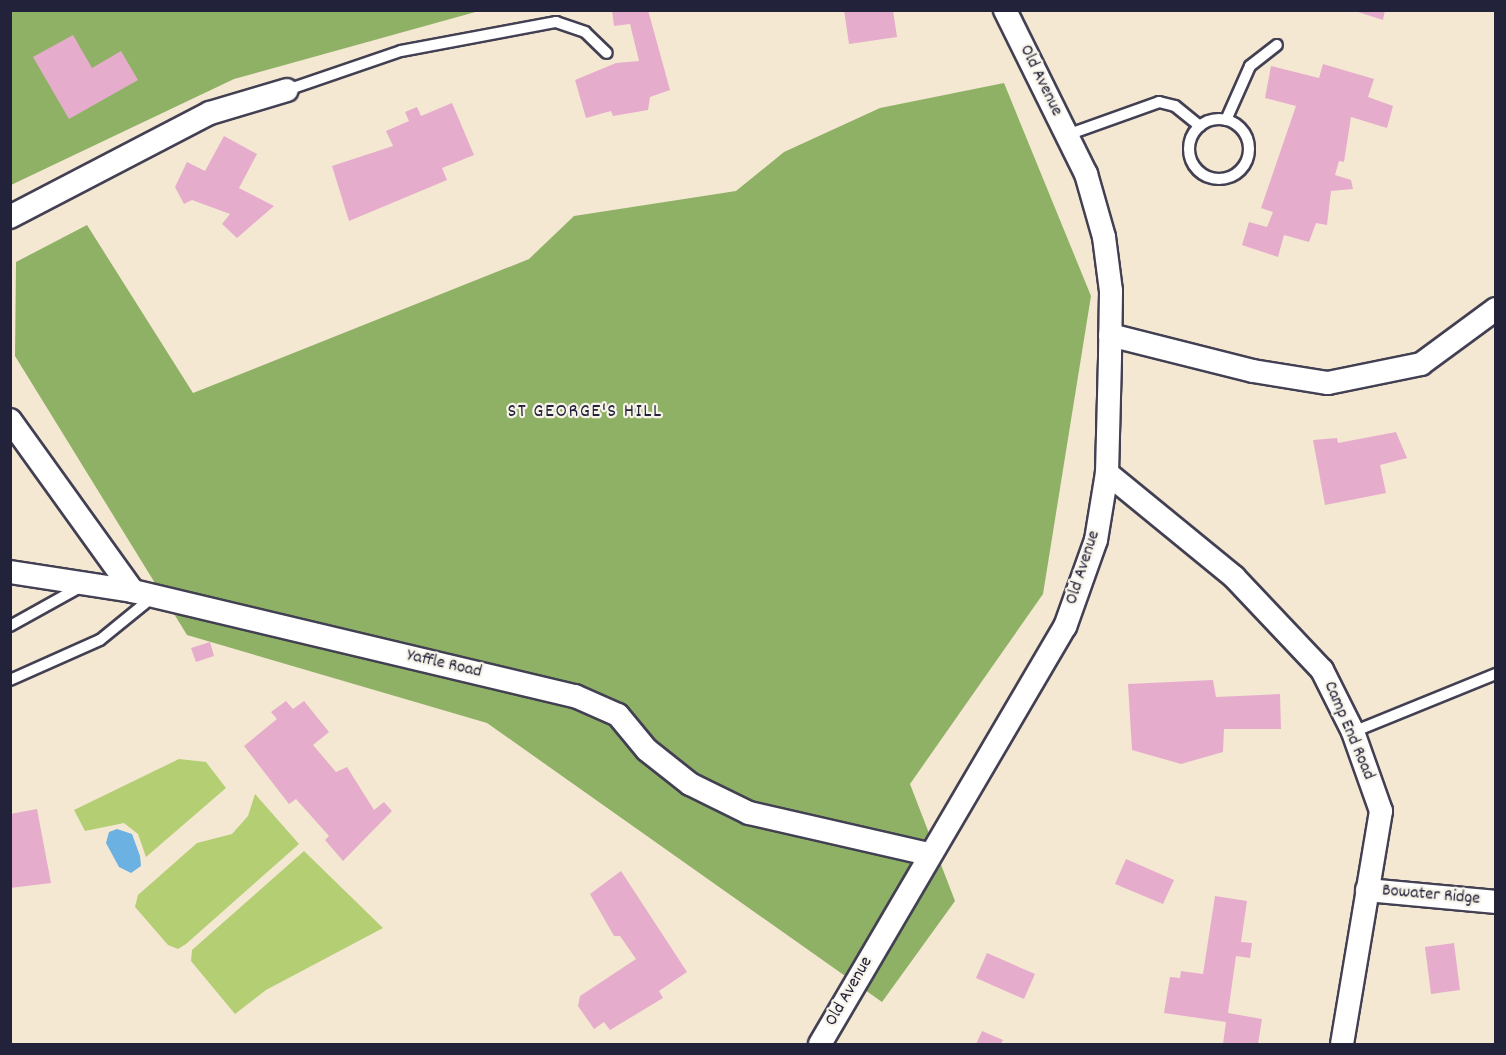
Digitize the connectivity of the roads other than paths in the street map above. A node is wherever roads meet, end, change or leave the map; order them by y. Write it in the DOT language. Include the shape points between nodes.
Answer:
graph roads {
  1 [pos="1005,10"];
  2 [pos="1277,45"];
  3 [pos="608,53"];
  4 [pos="287,90"];
  5 [pos="1226,120"];
  6 [pos="1200,126"];
  7 [pos="1067,135"];
  8 [pos="10,217"];
  9 [pos="1496,309"];
  10 [pos="1110,335"];
  11 [pos="10,420"];
  12 [pos="1107,473"];
  13 [pos="10,572"];
  14 [pos="85,584"];
  15 [pos="143,594"];
  16 [pos="10,626"];
  17 [pos="1496,674"];
  18 [pos="10,680"];
  19 [pos="1353,732"];
  20 [pos="928,854"];
  21 [pos="1368,890"];
  22 [pos="1496,902"];
  23 [pos="820,1044"];
  24 [pos="1342,1044"];
  1 -- 7 [label="street, Old Avenue"];
  2 -- 5 [label="lane" via="1250,66"];
  3 -- 4 [label="lane" via="585,32 556,22 401,51"];
  4 -- 8 [label="street" via="210,113"];
  5 -- 6 [label="lane"];
  5 -- 6 [label="lane" via="1241,128 1249,145 1245,164 1229,177 1209,176 1193,164 1190,144"];
  6 -- 7 [label="lane" via="1175,106 1159,102"];
  7 -- 10 [label="street, Old Avenue" via="1086,174 1104,237"];
  9 -- 10 [label="street" via="1420,364 1328,383 1253,371"];
  10 -- 12 [label="street, Old Avenue"];
  11 -- 15 [label="street"];
  12 -- 19 [label="street, Camp End Road" via="1249,592 1322,670"];
  12 -- 20 [label="street, Old Avenue" via="1096,540 1065,627"];
  13 -- 14 [label="street, Yaffle Road"];
  14 -- 15 [label="street, Yaffle Road"];
  14 -- 16 [label="lane"];
  15 -- 18 [label="lane" via="100,640"];
  15 -- 20 [label="street, Yaffle Road" via="575,696 618,715 647,750 690,784 748,813"];
  17 -- 19 [label="lane"];
  19 -- 21 [label="street, Camp End Road" via="1381,811"];
  20 -- 23 [label="street, Old Avenue"];
  21 -- 22 [label="street, Bowater Ridge"];
  21 -- 24 [label="street, Camp End Road"];
}
